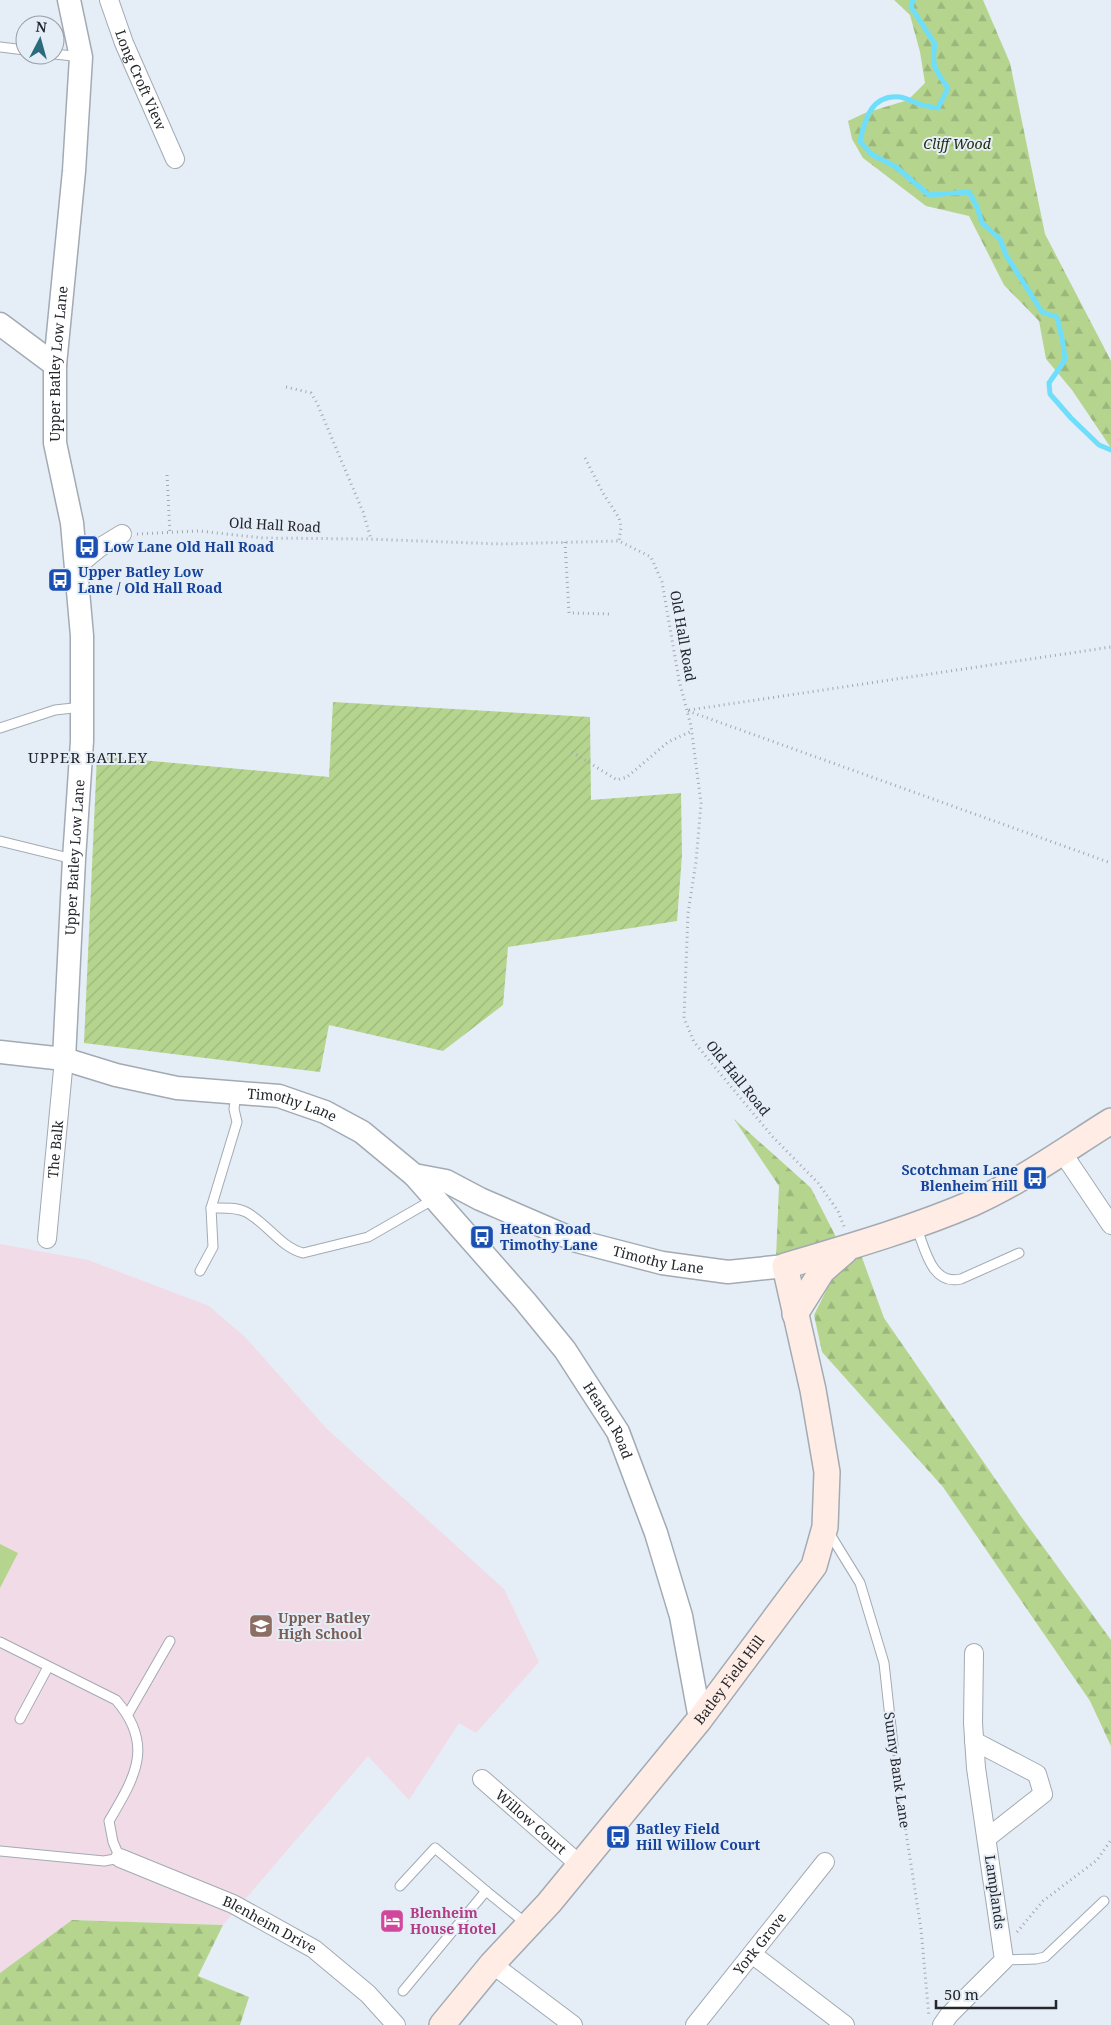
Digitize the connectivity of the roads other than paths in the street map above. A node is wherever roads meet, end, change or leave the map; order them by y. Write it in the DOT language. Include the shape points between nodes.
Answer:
graph roads {
  1 [pos="69,0"];
  2 [pos="109,0"];
  3 [pos="0,47"];
  4 [pos="15,49"];
  5 [pos="65,55"];
  6 [pos="81,57"];
  7 [pos="175,159"];
  8 [pos="0,324"];
  9 [pos="55,365"];
  10 [pos="122,534"];
  11 [pos="76,567"];
  12 [pos="82,706"];
  13 [pos="0,728"];
  14 [pos="0,841"];
  15 [pos="74,859"];
  16 [pos="0,1052"];
  17 [pos="64,1059"];
  18 [pos="236,1093"];
  19 [pos="1111,1121"];
  20 [pos="1062,1152"];
  21 [pos="414,1175"];
  22 [pos="435,1198"];
  23 [pos="211,1208"];
  24 [pos="1111,1225"];
  25 [pos="916,1226"];
  26 [pos="47,1239"];
  27 [pos="851,1246"];
  28 [pos="1019,1253"];
  29 [pos="785,1266"];
  30 [pos="200,1271"];
  31 [pos="795,1314"];
  32 [pos="825,1527"];
  33 [pos="170,1641"];
  34 [pos="0,1642"];
  35 [pos="974,1653"];
  36 [pos="48,1667"];
  37 [pos="128,1714"];
  38 [pos="20,1719"];
  39 [pos="700,1719"];
  40 [pos="974,1741"];
  41 [pos="892,1745"];
  42 [pos="482,1778"];
  43 [pos="987,1838"];
  44 [pos="0,1851"];
  45 [pos="120,1858"];
  46 [pos="825,1862"];
  47 [pos="580,1865"];
  48 [pos="400,1886"];
  49 [pos="486,1892"];
  50 [pos="1104,1901"];
  51 [pos="528,1925"];
  52 [pos="752,1954"];
  53 [pos="1004,1954"];
  54 [pos="492,1964"];
  55 [pos="403,1991"];
  56 [pos="936,2022"];
  57 [pos="396,2025"];
  58 [pos="442,2025"];
  59 [pos="573,2025"];
  60 [pos="695,2025"];
  61 [pos="845,2025"];
  1 -- 6 [label="street, Upper Batley Low Lane"];
  2 -- 7 [label="street, Long Croft View" via="124,43"];
  3 -- 4 [label="lane"];
  5 -- 6 [label="lane"];
  6 -- 9 [label="street, Upper Batley Low Lane" via="74,171"];
  8 -- 9 [label="street"];
  9 -- 11 [label="street, Upper Batley Low Lane" via="55,443 72,523"];
  10 -- 11 [label="street"];
  11 -- 12 [label="street, Upper Batley Low Lane" via="82,636"];
  12 -- 13 [label="lane" via="55,710"];
  12 -- 15 [label="street, Upper Batley Low Lane"];
  14 -- 15 [label="lane"];
  15 -- 17 [label="street, Upper Batley Low Lane"];
  16 -- 17 [label="street, Timothy Lane"];
  17 -- 18 [label="street, Timothy Lane" via="116,1075 177,1088"];
  17 -- 26 [label="street, The Balk"];
  18 -- 21 [label="street, Timothy Lane" via="279,1096 325,1112 362,1132"];
  18 -- 23 [label="lane" via="234,1109 237,1122"];
  19 -- 20 [label="main road, Timothy Lane"];
  20 -- 24 [label="street"];
  20 -- 25 [label="main road, Timothy Lane" via="975,1202"];
  21 -- 22 [label="street, Heaton Road"];
  21 -- 29 [label="street, Timothy Lane" via="446,1181 577,1241 662,1263 728,1272"];
  22 -- 23 [label="lane" via="368,1237 303,1253 293,1250 245,1212"];
  22 -- 39 [label="street, Heaton Road" via="565,1350 618,1432 656,1532 682,1616"];
  23 -- 30 [label="lane" via="213,1247"];
  25 -- 27 [label="main road, Timothy Lane"];
  25 -- 28 [label="lane" via="935,1271 945,1280 961,1279"];
  27 -- 29 [label="main road, Timothy Lane"];
  27 -- 31 [label="main road" via="822,1271"];
  29 -- 31 [label="main road, Batley Field Hill"];
  31 -- 32 [label="main road, Batley Field Hill" via="827,1472"];
  32 -- 39 [label="main road, Batley Field Hill" via="814,1566"];
  32 -- 41 [label="lane, Sunny Bank Lane" via="860,1583 884,1663"];
  33 -- 37 [label="lane"];
  34 -- 36 [label="lane"];
  35 -- 40 [label="street, Lamplands"];
  36 -- 37 [label="lane" via="116,1700"];
  36 -- 38 [label="lane"];
  37 -- 45 [label="lane" via="138,1739 138,1761 127,1790 109,1821"];
  39 -- 47 [label="main road, Batley Field Hill"];
  40 -- 43 [label="street, Lamplands"];
  40 -- 43 [label="street, Lamplands" via="1037,1774 1043,1794"];
  42 -- 47 [label="street, Willow Court"];
  43 -- 53 [label="street, Lamplands"];
  44 -- 45 [label="lane" via="104,1861"];
  45 -- 57 [label="street, Blenheim Drive" via="233,1904 314,1949 368,1994"];
  46 -- 52 [label="street, York Grove"];
  47 -- 51 [label="main road, Batley Field Hill"];
  48 -- 49 [label="lane" via="436,1848"];
  49 -- 51 [label="lane"];
  49 -- 55 [label="lane"];
  50 -- 53 [label="lane" via="1045,1957 1036,1959"];
  51 -- 54 [label="main road, Batley Field Hill"];
  52 -- 60 [label="street, York Grove"];
  52 -- 61 [label="street"];
  53 -- 56 [label="street" via="949,2015"];
  54 -- 58 [label="main road, Batley Field Hill"];
  54 -- 59 [label="street"];
}
